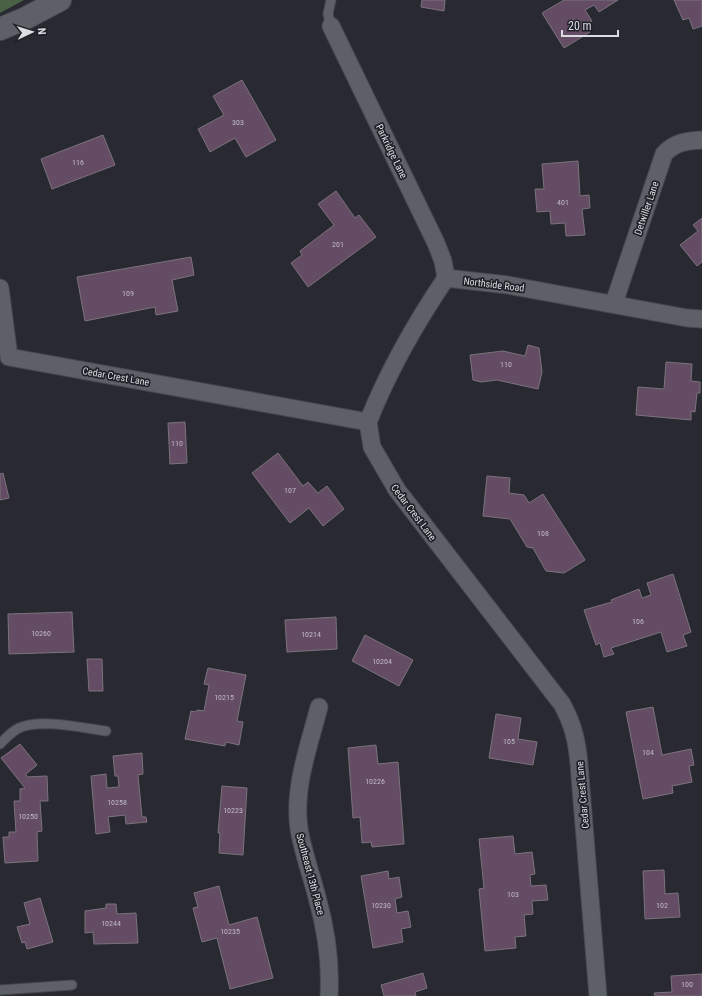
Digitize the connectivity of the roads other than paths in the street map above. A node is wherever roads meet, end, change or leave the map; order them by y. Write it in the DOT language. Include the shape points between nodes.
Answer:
graph roads {
  1 [pos="60,0"];
  2 [pos="331,0"];
  3 [pos="331,26"];
  4 [pos="0,29"];
  5 [pos="702,140"];
  6 [pos="446,278"];
  7 [pos="0,288"];
  8 [pos="614,303"];
  9 [pos="702,319"];
  10 [pos="368,422"];
  11 [pos="319,706"];
  12 [pos="106,731"];
  13 [pos="0,744"];
  14 [pos="72,985"];
  15 [pos="0,990"];
  16 [pos="329,996"];
  17 [pos="598,996"];
  1 -- 4 [label="street"];
  2 -- 3 [label="lane" via="328,14"];
  3 -- 6 [label="street, Parkridge Lane" via="436,243"];
  5 -- 8 [label="street, Detwiller Lane" via="681,142 671,146 664,154"];
  6 -- 8 [label="street, Northside Road" via="508,285"];
  6 -- 10 [label="street" via="423,312"];
  7 -- 10 [label="street, Cedar Crest Lane" via="9,357"];
  8 -- 9 [label="street, Northside Road"];
  10 -- 17 [label="street, Cedar Crest Lane" via="372,447 397,490 562,704 570,719 575,732 579,764"];
  11 -- 16 [label="street, Southeast 13th Place" via="302,773 298,802 299,828 304,853 324,924 330,977"];
  12 -- 13 [label="lane" via="29,725 8,735"];
  14 -- 15 [label="lane"];
}
